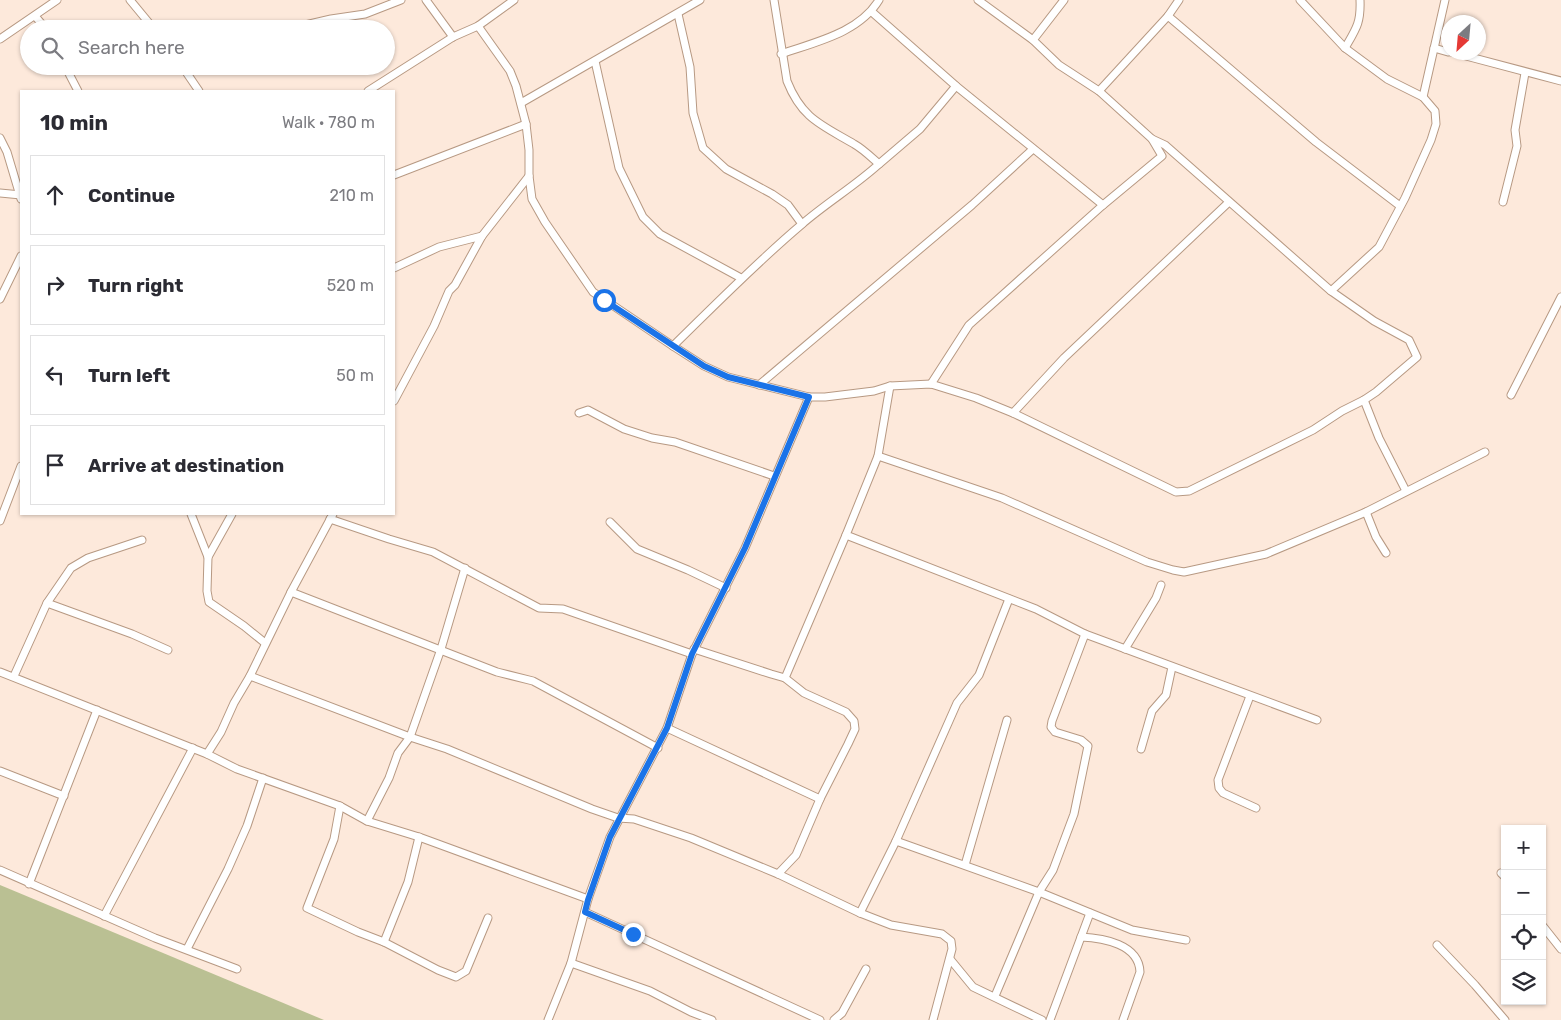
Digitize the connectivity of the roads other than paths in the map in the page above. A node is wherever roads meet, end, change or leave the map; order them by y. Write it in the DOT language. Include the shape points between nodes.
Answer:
graph roads {
  1 [pos="57,0"];
  2 [pos="130,0"];
  3 [pos="401,0"];
  4 [pos="426,0"];
  5 [pos="514,0"];
  6 [pos="700,0"];
  7 [pos="774,0"];
  8 [pos="879,0"];
  9 [pos="978,0"];
  10 [pos="1064,0"];
  11 [pos="1179,0"];
  12 [pos="1300,0"];
  13 [pos="1360,0"];
  14 [pos="1445,0"];
  15 [pos="872,12"];
  16 [pos="678,14"];
  17 [pos="35,16"];
  18 [pos="1168,16"];
  19 [pos="29,20"];
  20 [pos="38,20"];
  21 [pos="147,20"];
  22 [pos="327,20"];
  23 [pos="20,25"];
  24 [pos="478,26"];
  25 [pos="0,38"];
  26 [pos="453,38"];
  27 [pos="1032,40"];
  28 [pos="1345,48"];
  29 [pos="1434,48"];
  30 [pos="1441,50"];
  31 [pos="781,54"];
  32 [pos="1479,60"];
  33 [pos="595,61"];
  34 [pos="1525,73"];
  35 [pos="395,74"];
  36 [pos="70,75"];
  37 [pos="188,75"];
  38 [pos="394,75"];
  39 [pos="1561,81"];
  40 [pos="956,86"];
  41 [pos="77,90"];
  42 [pos="198,90"];
  43 [pos="370,90"];
  44 [pos="1100,91"];
  45 [pos="1423,97"];
  46 [pos="521,103"];
  47 [pos="526,124"];
  48 [pos="0,138"];
  49 [pos="1152,139"];
  50 [pos="1032,149"];
  51 [pos="879,164"];
  52 [pos="395,175"];
  53 [pos="529,176"];
  54 [pos="0,194"];
  55 [pos="20,194"];
  56 [pos="20,197"];
  57 [pos="1229,202"];
  58 [pos="1503,202"];
  59 [pos="1102,205"];
  60 [pos="1400,206"];
  61 [pos="802,224"];
  62 [pos="482,236"];
  63 [pos="20,258"];
  64 [pos="395,268"];
  65 [pos="741,278"];
  66 [pos="1331,290"];
  67 [pos="1561,297"];
  68 [pos="0,299"];
  69 [pos="673,346"];
  70 [pos="931,384"];
  71 [pos="759,385"];
  72 [pos="890,386"];
  73 [pos="1511,395"];
  74 [pos="809,397"];
  75 [pos="395,399"];
  76 [pos="1364,400"];
  77 [pos="579,412"];
  78 [pos="1014,414"];
  79 [pos="1485,452"];
  80 [pos="878,456"];
  81 [pos="20,469"];
  82 [pos="774,476"];
  83 [pos="20,486"];
  84 [pos="13,488"];
  85 [pos="1406,491"];
  86 [pos="1366,512"];
  87 [pos="191,515"];
  88 [pos="231,515"];
  89 [pos="332,516"];
  90 [pos="0,521"];
  91 [pos="610,522"];
  92 [pos="846,534"];
  93 [pos="142,540"];
  94 [pos="1386,553"];
  95 [pos="208,557"];
  96 [pos="465,568"];
  97 [pos="1161,585"];
  98 [pos="726,588"];
  99 [pos="291,592"];
  100 [pos="1009,599"];
  101 [pos="47,603"];
  102 [pos="1085,634"];
  103 [pos="265,643"];
  104 [pos="440,649"];
  105 [pos="1125,649"];
  106 [pos="168,650"];
  107 [pos="693,651"];
  108 [pos="1172,667"];
  109 [pos="0,672"];
  110 [pos="14,676"];
  111 [pos="250,676"];
  112 [pos="785,678"];
  113 [pos="1250,696"];
  114 [pos="97,710"];
  115 [pos="1007,720"];
  116 [pos="1317,720"];
  117 [pos="667,728"];
  118 [pos="410,737"];
  119 [pos="193,748"];
  120 [pos="658,748"];
  121 [pos="1141,749"];
  122 [pos="207,754"];
  123 [pos="0,771"];
  124 [pos="264,778"];
  125 [pos="64,796"];
  126 [pos="820,799"];
  127 [pos="340,806"];
  128 [pos="1256,808"];
  129 [pos="618,818"];
  130 [pos="367,821"];
  131 [pos="419,837"];
  132 [pos="896,841"];
  133 [pos="965,865"];
  134 [pos="0,870"];
  135 [pos="778,874"];
  136 [pos="29,884"];
  137 [pos="1039,892"];
  138 [pos="588,900"];
  139 [pos="585,912"];
  140 [pos="860,913"];
  141 [pos="1090,913"];
  142 [pos="104,916"];
  143 [pos="488,918"];
  144 [pos="1546,930"];
  145 [pos="1081,937"];
  146 [pos="1186,940"];
  147 [pos="384,942"];
  148 [pos="1437,945"];
  149 [pos="187,949"];
  150 [pos="1561,949"];
  151 [pos="950,959"];
  152 [pos="572,963"];
  153 [pos="237,969"];
  154 [pos="866,969"];
  155 [pos="996,996"];
  156 [pos="1033,1018"];
  157 [pos="548,1020"];
  158 [pos="712,1020"];
  159 [pos="820,1020"];
  160 [pos="834,1020"];
  161 [pos="933,1020"];
  162 [pos="1042,1020"];
  163 [pos="1050,1020"];
  164 [pos="1123,1020"];
  165 [pos="1505,1020"];
  1 -- 17 [label="street"];
  2 -- 21 [label="street"];
  3 -- 22 [label="street" via="365,14"];
  4 -- 26 [label="street"];
  5 -- 24 [label="street"];
  6 -- 16 [label="street"];
  7 -- 31 [label="street"];
  8 -- 15 [label="street"];
  9 -- 27 [label="street"];
  10 -- 27 [label="street"];
  11 -- 18 [label="street"];
  12 -- 28 [label="street"];
  13 -- 28 [label="street" via="1361,16"];
  14 -- 29 [label="street"];
  15 -- 31 [label="street" via="842,32"];
  15 -- 40 [label="street"];
  16 -- 33 [label="street"];
  16 -- 61 [label="street" via="690,67 693,113 703,148 726,169 788,205"];
  17 -- 19 [label="street"];
  17 -- 20 [label="street"];
  18 -- 44 [label="street"];
  18 -- 60 [label="street" via="1316,142"];
  23 -- 25 [label="street"];
  24 -- 26 [label="street"];
  24 -- 46 [label="street" via="510,71"];
  26 -- 35 [label="street"];
  27 -- 44 [label="street" via="1059,65"];
  28 -- 45 [label="street" via="1387,79"];
  29 -- 30 [label="street"];
  29 -- 45 [label="street"];
  31 -- 51 [label="street" via="791,92 808,115 856,145"];
  32 -- 34 [label="street"];
  33 -- 46 [label="street"];
  33 -- 65 [label="street" via="619,168 644,216 660,234"];
  34 -- 39 [label="street"];
  34 -- 58 [label="street" via="1515,130 1517,146"];
  36 -- 41 [label="street"];
  37 -- 42 [label="street"];
  38 -- 43 [label="street"];
  40 -- 50 [label="street"];
  40 -- 51 [label="street" via="920,129"];
  44 -- 49 [label="street"];
  45 -- 60 [label="street" via="1435,111 1436,124 1432,140"];
  46 -- 47 [label="street"];
  47 -- 52 [label="street"];
  47 -- 53 [label="street"];
  48 -- 55 [label="street"];
  49 -- 57 [label="street" via="1165,145"];
  49 -- 59 [label="street" via="1162,156"];
  50 -- 59 [label="street"];
  50 -- 71 [label="street" via="972,205"];
  51 -- 61 [label="street"];
  53 -- 62 [label="street"];
  53 -- 69 [label="street" via="532,199 593,292"];
  54 -- 56 [label="street"];
  57 -- 66 [label="street"];
  57 -- 78 [label="street" via="1064,358"];
  59 -- 70 [label="street" via="968,325"];
  60 -- 66 [label="street" via="1379,248"];
  61 -- 65 [label="street"];
  62 -- 64 [label="street" via="439,247"];
  62 -- 75 [label="street" via="449,291"];
  63 -- 68 [label="street"];
  65 -- 69 [label="street"];
  66 -- 76 [label="street" via="1374,321 1409,340 1417,356"];
  67 -- 73 [label="street"];
  69 -- 71 [label="street" via="728,377"];
  70 -- 72 [label="street"];
  70 -- 78 [label="street"];
  71 -- 74 [label="street"];
  72 -- 74 [label="street" via="874,391"];
  72 -- 80 [label="street"];
  74 -- 82 [label="street"];
  76 -- 78 [label="street" via="1342,410 1313,430 1189,491 1176,492"];
  76 -- 85 [label="street"];
  77 -- 82 [label="street" via="588,410 624,429 675,442"];
  79 -- 85 [label="street"];
  80 -- 86 [label="street" via="1002,498 1147,562 1184,572 1266,554"];
  80 -- 92 [label="street"];
  81 -- 84 [label="street"];
  82 -- 98 [label="street"];
  83 -- 84 [label="street"];
  84 -- 90 [label="street"];
  85 -- 86 [label="street"];
  86 -- 94 [label="street"];
  87 -- 95 [label="street"];
  88 -- 95 [label="street"];
  89 -- 96 [label="street" via="389,540 433,552"];
  89 -- 99 [label="street"];
  91 -- 98 [label="street" via="637,549"];
  92 -- 100 [label="street"];
  92 -- 112 [label="street"];
  93 -- 101 [label="street" via="76,564"];
  95 -- 103 [label="street" via="209,602"];
  96 -- 104 [label="street"];
  96 -- 107 [label="street" via="539,608 563,609"];
  97 -- 105 [label="street"];
  98 -- 107 [label="street"];
  99 -- 103 [label="street"];
  99 -- 104 [label="street"];
  100 -- 102 [label="street"];
  100 -- 132 [label="street" via="979,675 957,703"];
  101 -- 106 [label="street"];
  101 -- 110 [label="street"];
  102 -- 105 [label="street"];
  102 -- 137 [label="street" via="1051,727 1055,732 1081,740 1088,746 1074,814 1053,870"];
  103 -- 111 [label="street"];
  104 -- 118 [label="street"];
  104 -- 120 [label="street" via="497,672 533,681"];
  105 -- 108 [label="street"];
  107 -- 112 [label="street"];
  107 -- 117 [label="street"];
  108 -- 113 [label="street"];
  108 -- 121 [label="street" via="1166,695 1152,711"];
  109 -- 110 [label="street"];
  110 -- 114 [label="street"];
  111 -- 118 [label="street"];
  111 -- 122 [label="street"];
  112 -- 126 [label="street" via="804,693 846,712 854,721 848,744"];
  113 -- 116 [label="street"];
  113 -- 128 [label="street" via="1218,780 1223,793"];
  114 -- 119 [label="street"];
  114 -- 125 [label="street"];
  115 -- 133 [label="street"];
  117 -- 120 [label="street"];
  117 -- 126 [label="street"];
  118 -- 129 [label="street"];
  118 -- 130 [label="street" via="398,752"];
  119 -- 122 [label="street"];
  119 -- 142 [label="street"];
  120 -- 129 [label="street"];
  122 -- 124 [label="street" via="236,769"];
  123 -- 125 [label="street"];
  124 -- 127 [label="street"];
  124 -- 149 [label="street" via="228,869"];
  125 -- 136 [label="street"];
  126 -- 135 [label="street" via="796,855"];
  127 -- 130 [label="street"];
  127 -- 147 [label="street" via="334,839 307,908"];
  129 -- 135 [label="street" via="634,819 691,838"];
  129 -- 138 [label="street"];
  130 -- 131 [label="street"];
  131 -- 138 [label="street"];
  131 -- 147 [label="street" via="408,882"];
  132 -- 133 [label="street"];
  132 -- 140 [label="street"];
  133 -- 137 [label="street"];
  134 -- 136 [label="street"];
  135 -- 140 [label="street"];
  136 -- 142 [label="street"];
  137 -- 141 [label="street"];
  137 -- 155 [label="street"];
  138 -- 139 [label="street"];
  139 -- 152 [label="street"];
  139 -- 159 [label="street"];
  140 -- 151 [label="street" via="891,924 942,934 951,941"];
  141 -- 145 [label="street"];
  141 -- 146 [label="street" via="1132,930"];
  142 -- 149 [label="street"];
  143 -- 147 [label="street" via="466,971 456,977"];
  144 -- 150 [label="street"];
  145 -- 163 [label="street"];
  145 -- 164 [label="street" via="1118,944 1132,953 1140,964"];
  148 -- 165 [label="street"];
  149 -- 153 [label="street"];
  151 -- 155 [label="street" via="973,987"];
  151 -- 161 [label="street"];
  152 -- 157 [label="street"];
  152 -- 158 [label="street" via="650,991"];
  154 -- 160 [label="street" via="842,1013"];
  155 -- 156 [label="street"];
  156 -- 162 [label="street"];
}
